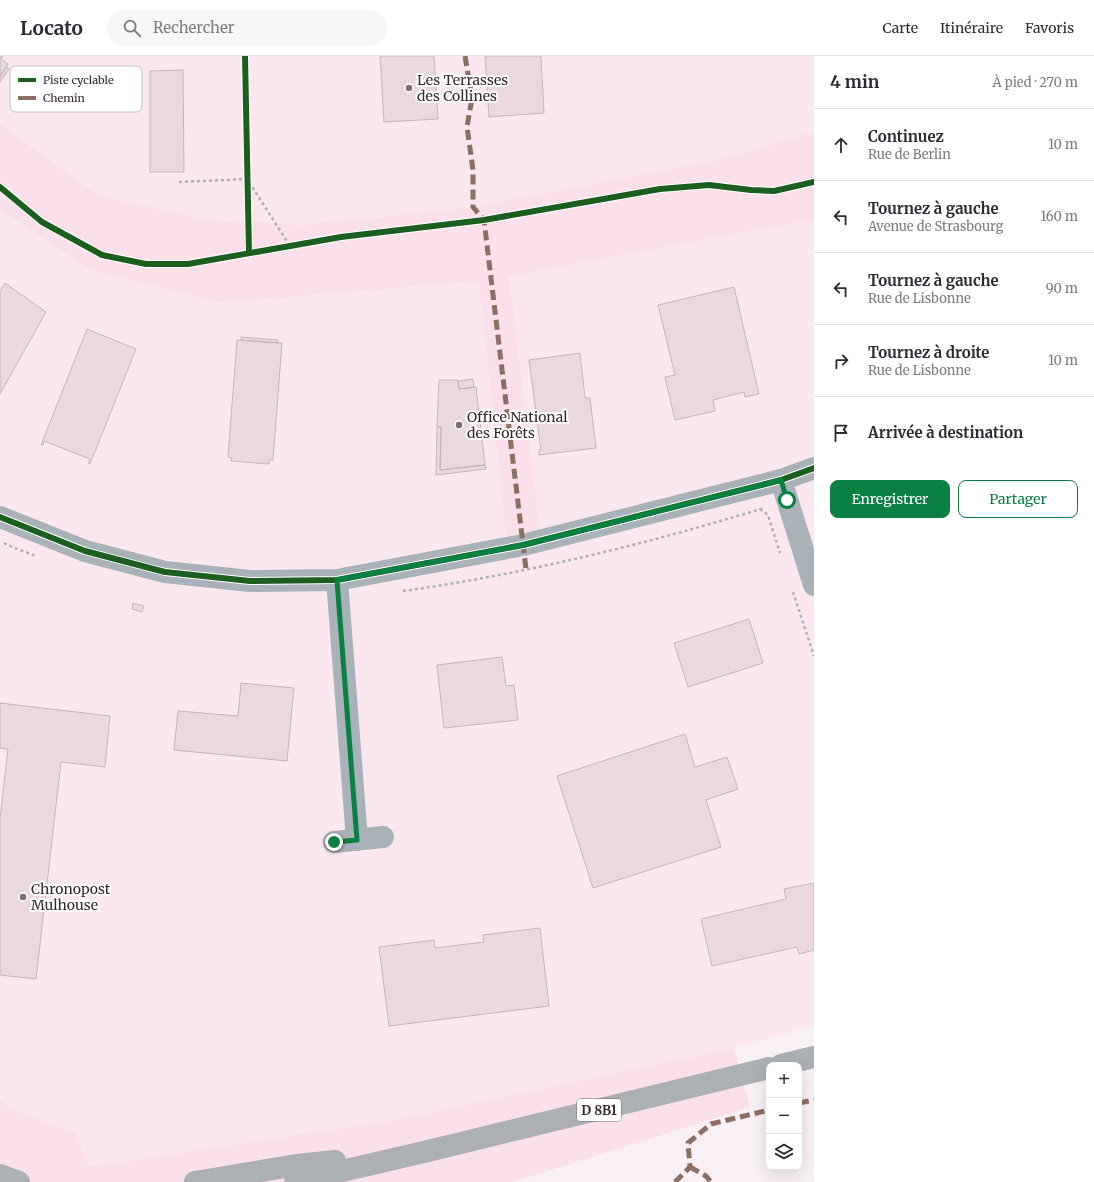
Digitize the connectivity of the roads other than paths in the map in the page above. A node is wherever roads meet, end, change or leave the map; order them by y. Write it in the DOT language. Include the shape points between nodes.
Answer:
graph roads {
  1 [pos="814,468"];
  2 [pos="781,480"];
  3 [pos="0,517"];
  4 [pos="337,580"];
  5 [pos="814,585"];
  6 [pos="383,837"];
  7 [pos="357,840"];
  8 [pos="334,842"];
  9 [pos="814,1057"];
  10 [pos="793,1062"];
  11 [pos="766,1069"];
  12 [pos="428,1151"];
  13 [pos="0,1175"];
  14 [pos="19,1182"];
  15 [pos="195,1182"];
  16 [pos="295,1182"];
  17 [pos="354,1182"];
  1 -- 2 [label="street"];
  2 -- 4 [label="street" via="523,545"];
  2 -- 5 [label="street"];
  3 -- 4 [label="street" via="85,551 165,572 250,582"];
  4 -- 7 [label="street"];
  6 -- 7 [label="street"];
  7 -- 8 [label="street"];
  9 -- 10 [label="highway"];
  11 -- 12 [label="highway, D 8B1"];
  12 -- 15 [label="highway, D 8B1" via="297,1165"];
  12 -- 16 [label="highway, D 8B1"];
  12 -- 17 [label="highway, D 8B1"];
  13 -- 14 [label="highway"];
}
